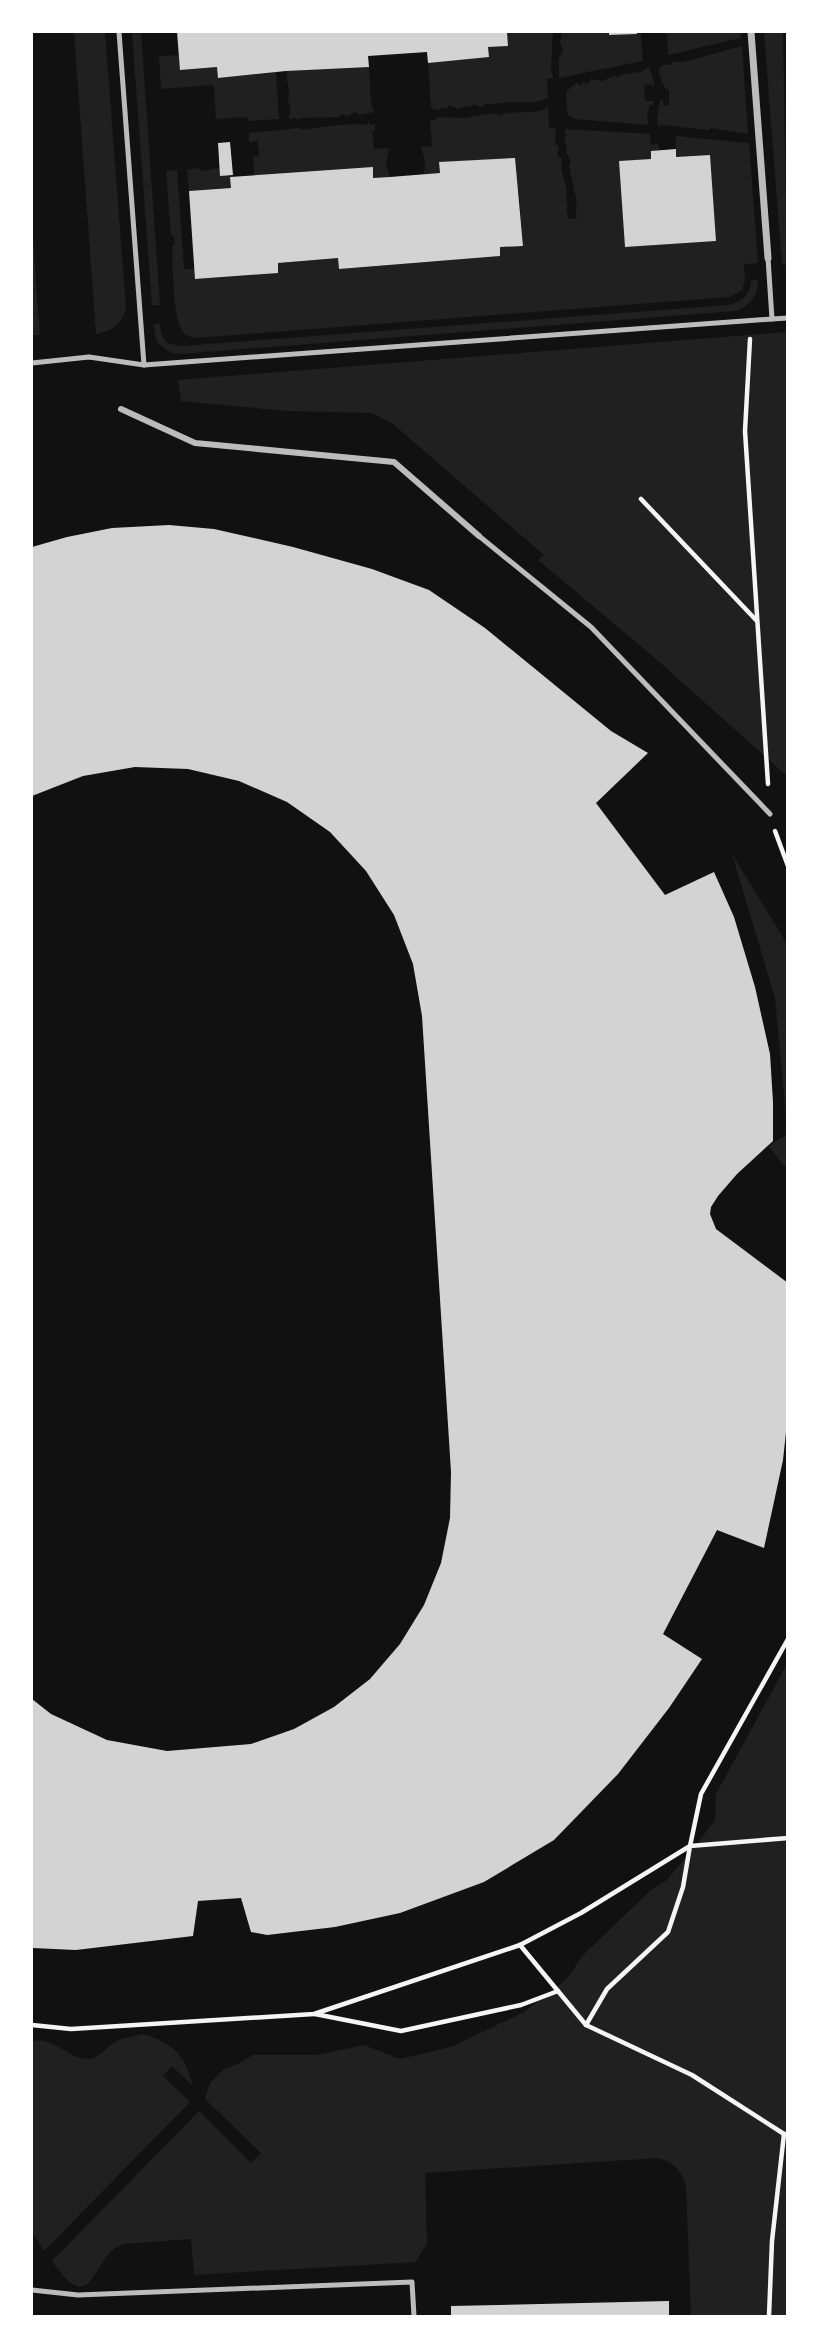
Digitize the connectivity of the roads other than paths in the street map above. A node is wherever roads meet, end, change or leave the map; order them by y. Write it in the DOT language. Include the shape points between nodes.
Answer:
graph roads {
  1 [pos="119,32"];
  2 [pos="751,32"];
  3 [pos="768,258"];
  4 [pos="788,318"];
  5 [pos="772,319"];
  6 [pos="32,363"];
  7 [pos="144,365"];
  8 [pos="121,409"];
  9 [pos="480,536"];
  10 [pos="770,814"];
  11 [pos="32,2290"];
  12 [pos="414,2316"];
  1 -- 7 [label="lane"];
  2 -- 3 [label="street"];
  3 -- 5 [label="lane"];
  4 -- 5 [label="lane"];
  5 -- 7 [label="lane"];
  6 -- 7 [label="lane" via="89,357"];
  8 -- 9 [label="street" via="195,443 394,462"];
  9 -- 10 [label="lane" via="591,627"];
  11 -- 12 [label="lane" via="78,2295 412,2282"];
}
